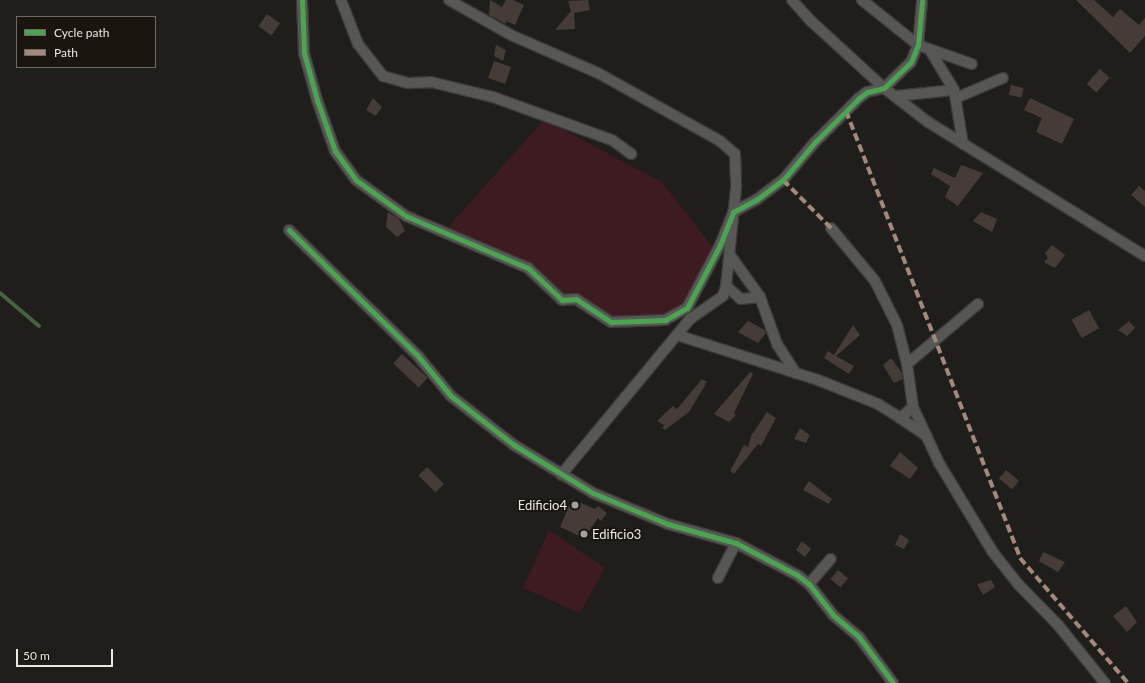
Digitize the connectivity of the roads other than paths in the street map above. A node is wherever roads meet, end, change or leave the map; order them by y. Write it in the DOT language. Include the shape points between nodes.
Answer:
graph roads {
  1 [pos="302,0"];
  2 [pos="341,0"];
  3 [pos="449,0"];
  4 [pos="792,0"];
  5 [pos="862,0"];
  6 [pos="922,1"];
  7 [pos="918,45"];
  8 [pos="931,52"];
  9 [pos="972,64"];
  10 [pos="1003,78"];
  11 [pos="884,88"];
  12 [pos="955,94"];
  13 [pos="896,96"];
  14 [pos="963,144"];
  15 [pos="631,154"];
  16 [pos="733,212"];
  17 [pos="831,228"];
  18 [pos="288,230"];
  19 [pos="730,255"];
  20 [pos="1145,256"];
  21 [pos="726,286"];
  22 [pos="760,297"];
  23 [pos="978,304"];
  24 [pos="677,335"];
  25 [pos="907,364"];
  26 [pos="796,373"];
  27 [pos="913,407"];
  28 [pos="900,418"];
  29 [pos="927,436"];
  30 [pos="561,475"];
  31 [pos="736,542"];
  32 [pos="832,559"];
  33 [pos="718,578"];
  34 [pos="809,584"];
  35 [pos="893,683"];
  36 [pos="1105,683"];
  1 -- 16 [label="street" via="304,53 317,100 335,151 356,180 406,216 528,268 562,300 576,298 611,322 665,320 687,308 720,244"];
  2 -- 15 [label="street" via="358,44 383,76 408,84 431,82 493,97 612,140"];
  3 -- 16 [label="street" via="513,36 598,73 720,141 735,154"];
  4 -- 11 [label="street" via="811,21"];
  5 -- 7 [label="street"];
  6 -- 7 [label="street"];
  7 -- 8 [label="street"];
  7 -- 11 [label="street" via="911,62"];
  8 -- 9 [label="street"];
  8 -- 12 [label="street"];
  10 -- 12 [label="street"];
  11 -- 13 [label="street"];
  11 -- 16 [label="street" via="867,92 859,98 820,137 783,180 756,200"];
  12 -- 13 [label="street"];
  12 -- 14 [label="street"];
  13 -- 14 [label="street" via="928,122"];
  14 -- 20 [label="street"];
  16 -- 19 [label="street"];
  17 -- 25 [label="street" via="875,281 897,325"];
  18 -- 30 [label="street" via="418,356 455,400 529,456"];
  19 -- 21 [label="street"];
  19 -- 22 [label="street"];
  21 -- 22 [label="street" via="741,299"];
  21 -- 24 [label="street" via="723,296 690,319"];
  22 -- 26 [label="street" via="777,344"];
  23 -- 25 [label="street"];
  24 -- 26 [label="street"];
  24 -- 30 [label="street"];
  25 -- 27 [label="street"];
  26 -- 28 [label="street" via="878,404"];
  27 -- 28 [label="street"];
  27 -- 29 [label="street"];
  28 -- 29 [label="street"];
  29 -- 36 [label="street" via="939,463 992,551"];
  30 -- 31 [label="street" via="593,493 658,520"];
  31 -- 33 [label="street"];
  31 -- 34 [label="street"];
  32 -- 34 [label="street"];
  34 -- 35 [label="street" via="826,607 859,638"];
}
